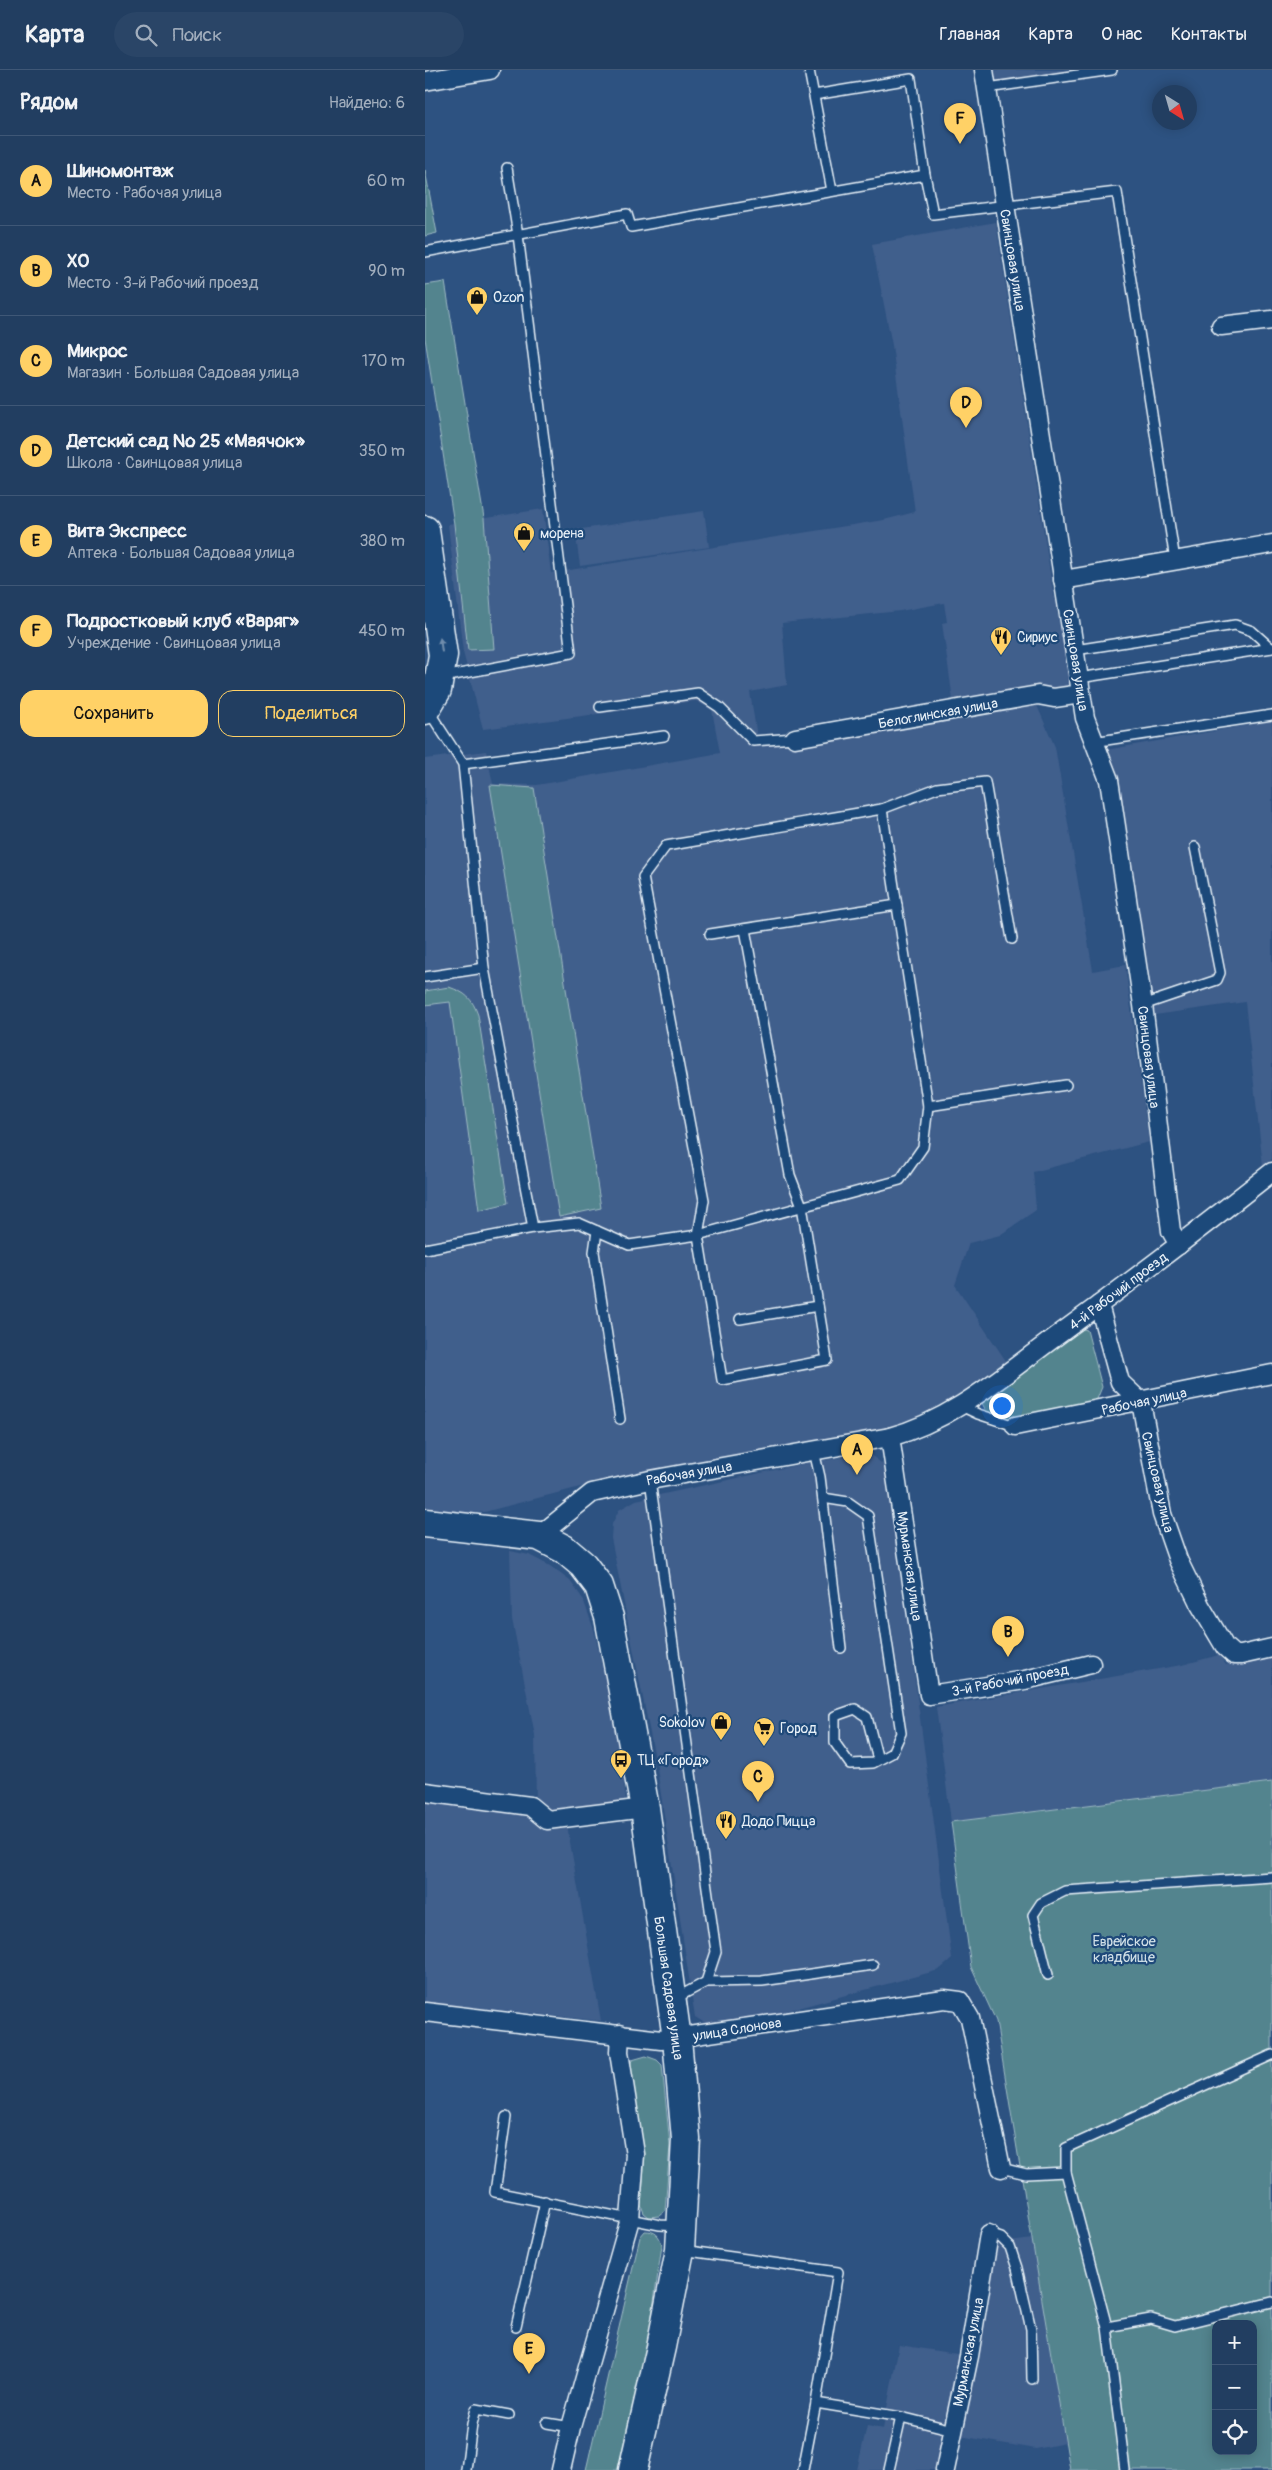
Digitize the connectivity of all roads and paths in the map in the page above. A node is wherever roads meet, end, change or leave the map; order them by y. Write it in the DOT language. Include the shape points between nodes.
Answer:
graph roads {
  1 [pos="490,70"];
  2 [pos="809,70"];
  3 [pos="984,70"];
  4 [pos="1112,70"];
  5 [pos="425,82"];
  6 [pos="987,88"];
  7 [pos="814,95"];
  8 [pos="507,168"];
  9 [pos="925,175"];
  10 [pos="832,191"];
  11 [pos="1004,206"];
  12 [pos="519,235"];
  13 [pos="425,252"];
  14 [pos="1272,320"];
  15 [pos="1221,326"];
  16 [pos="425,530"];
  17 [pos="1272,544"];
  18 [pos="1175,560"];
  19 [pos="1063,580"];
  20 [pos="1271,648"];
  21 [pos="1075,650"];
  22 [pos="440,678"];
  23 [pos="1080,686"];
  24 [pos="600,707"];
  25 [pos="426,709"];
  26 [pos="1272,715"];
  27 [pos="664,736"];
  28 [pos="795,738"];
  29 [pos="1093,742"];
  30 [pos="463,764"];
  31 [pos="882,809"];
  32 [pos="1195,847"];
  33 [pos="897,905"];
  34 [pos="745,929"];
  35 [pos="709,934"];
  36 [pos="1012,939"];
  37 [pos="484,968"];
  38 [pos="425,977"];
  39 [pos="1143,1005"];
  40 [pos="1066,1085"];
  41 [pos="928,1106"];
  42 [pos="1272,1172"];
  43 [pos="802,1206"];
  44 [pos="533,1228"];
  45 [pos="597,1231"];
  46 [pos="697,1235"];
  47 [pos="1179,1245"];
  48 [pos="425,1249"];
  49 [pos="1099,1304"];
  50 [pos="818,1306"];
  51 [pos="740,1319"];
  52 [pos="1272,1374"];
  53 [pos="1141,1402"];
  54 [pos="961,1406"];
  55 [pos="621,1419"];
  56 [pos="1015,1426"];
  57 [pos="890,1437"];
  58 [pos="814,1451"];
  59 [pos="650,1480"];
  60 [pos="823,1498"];
  61 [pos="425,1523"];
  62 [pos="539,1536"];
  63 [pos="841,1648"];
  64 [pos="1272,1648"];
  65 [pos="1091,1664"];
  66 [pos="929,1694"];
  67 [pos="877,1760"];
  68 [pos="425,1792"];
  69 [pos="645,1808"];
  70 [pos="1272,1877"];
  71 [pos="873,1965"];
  72 [pos="1047,1976"];
  73 [pos="706,1982"];
  74 [pos="672,2000"];
  75 [pos="425,2012"];
  76 [pos="620,2034"];
  77 [pos="677,2039"];
  78 [pos="1272,2055"];
  79 [pos="506,2117"];
  80 [pos="1001,2168"];
  81 [pos="1066,2172"];
  82 [pos="545,2201"];
  83 [pos="630,2219"];
  84 [pos="989,2234"];
  85 [pos="680,2238"];
  86 [pos="1272,2302"];
  87 [pos="516,2327"];
  88 [pos="1107,2327"];
  89 [pos="1032,2378"];
  90 [pos="816,2403"];
  91 [pos="509,2415"];
  92 [pos="901,2417"];
  93 [pos="547,2423"];
  94 [pos="571,2427"];
  95 [pos="953,2430"];
  96 [pos="466,2470"];
  97 [pos="561,2470"];
  98 [pos="633,2470"];
  99 [pos="803,2470"];
  100 [pos="889,2470"];
  101 [pos="945,2470"];
  102 [pos="1125,2470"];
  1 -- 5 [label="street"];
  2 -- 7 [label="lane"];
  3 -- 6 [label="street, Свинцовая улица"];
  4 -- 6 [label="lane"];
  6 -- 11 [label="street, Свинцовая улица"];
  7 -- 9 [label="lane" via="911,79"];
  7 -- 10 [label="lane"];
  8 -- 12 [label="lane"];
  9 -- 10 [label="lane"];
  9 -- 11 [label="lane" via="933,214"];
  10 -- 12 [label="lane" via="631,226 627,214"];
  11 -- 18 [label="lane" via="1117,192"];
  11 -- 19 [label="street, Свинцовая улица"];
  12 -- 13 [label="lane"];
  12 -- 22 [label="lane" via="571,653"];
  14 -- 15 [label="street"];
  22 -- 16 [label="main road, one-way" via="443,655"];
  17 -- 18 [label="street"];
  18 -- 19 [label="street"];
  19 -- 21 [label="street, Свинцовая улица"];
  20 -- 21 [label="lane" via="1252,631 1235,625"];
  20 -- 23 [label="lane"];
  21 -- 23 [label="street, Свинцовая улица"];
  22 -- 25 [label="main road"];
  23 -- 28 [label="street, Белоглинская улица" via="1054,698 1039,695"];
  23 -- 29 [label="street, Свинцовая улица"];
  24 -- 28 [label="lane" via="698,693 719,707 753,741"];
  25 -- 30 [label="lane"];
  26 -- 29 [label="lane"];
  27 -- 30 [label="lane"];
  29 -- 39 [label="street, Свинцовая улица" via="1109,780"];
  30 -- 37 [label="lane"];
  31 -- 33 [label="lane"];
  31 -- 36 [label="lane" via="937,788 985,782"];
  31 -- 46 [label="lane" via="666,846 643,877 704,1200"];
  32 -- 39 [label="lane" via="1220,974 1217,980"];
  33 -- 34 [label="lane"];
  33 -- 41 [label="lane"];
  34 -- 35 [label="lane"];
  34 -- 43 [label="lane" via="790,1175"];
  37 -- 38 [label="lane"];
  37 -- 44 [label="lane"];
  39 -- 47 [label="street, Свинцовая улица" via="1171,1231"];
  40 -- 41 [label="lane"];
  41 -- 43 [label="lane" via="923,1148 900,1180"];
  42 -- 47 [label="street, 4-й Рабочий проезд"];
  43 -- 46 [label="lane"];
  43 -- 50 [label="lane"];
  44 -- 45 [label="lane" via="579,1222"];
  44 -- 48 [label="lane"];
  45 -- 46 [label="lane" via="629,1246"];
  45 -- 55 [label="lane" via="594,1252"];
  46 -- 50 [label="lane" via="722,1380 827,1360"];
  47 -- 49 [label="street, 4-й Рабочий проезд"];
  49 -- 53 [label="street" via="1120,1382"];
  49 -- 54 [label="street, 4-й Рабочий проезд"];
  50 -- 51 [label="lane"];
  52 -- 53 [label="street, Рабочая улица"];
  53 -- 56 [label="street, Рабочая улица"];
  53 -- 64 [label="street, Свинцовая улица" via="1162,1514 1178,1560 1200,1605 1225,1647 1234,1655"];
  54 -- 56 [label="lane"];
  54 -- 57 [label="street, Рабочая улица" via="916,1430"];
  57 -- 58 [label="street, Рабочая улица"];
  57 -- 66 [label="street, Мурманская улица"];
  58 -- 59 [label="street, Рабочая улица"];
  58 -- 60 [label="lane"];
  59 -- 62 [label="street, Рабочая улица" via="592,1493"];
  59 -- 73 [label="lane" via="716,1952"];
  60 -- 63 [label="lane"];
  60 -- 67 [label="lane" via="848,1502 868,1516 901,1733 892,1753"];
  61 -- 62 [label="main road"];
  62 -- 69 [label="main road, Большая Садовая улица" via="564,1549 583,1565 599,1586 609,1617"];
  65 -- 66 [label="street, 3-й Рабочий проезд" via="1025,1680"];
  67 -- 67 [label="lane" via="850,1764 835,1743 835,1716 855,1709 867,1717"];
  68 -- 69 [label="street" via="530,1806 547,1820"];
  69 -- 74 [label="main road, Большая Садовая улица"];
  70 -- 72 [label="lane" via="1065,1891 1041,1903 1033,1915"];
  71 -- 73 [label="lane" via="762,1981"];
  73 -- 74 [label="lane"];
  74 -- 77 [label="main road, Большая Садовая улица"];
  75 -- 76 [label="street, улица Слонова"];
  76 -- 77 [label="street, улица Слонова"];
  76 -- 83 [label="street" via="619,2052 635,2154"];
  77 -- 80 [label="street, улица Слонова" via="944,1999 960,2001 970,2018"];
  77 -- 85 [label="main road, Большая Садовая улица" via="686,2139"];
  78 -- 81 [label="lane" via="1066,2148"];
  79 -- 82 [label="lane" via="495,2192"];
  80 -- 81 [label="lane" via="1026,2174"];
  81 -- 88 [label="lane"];
  82 -- 83 [label="lane"];
  82 -- 87 [label="lane"];
  83 -- 85 [label="lane" via="660,2225"];
  83 -- 94 [label="street"];
  84 -- 89 [label="lane" via="1001,2238 1010,2248 1017,2268 1031,2329"];
  84 -- 95 [label="street, Мурманская улица"];
  85 -- 90 [label="lane" via="838,2272"];
  85 -- 98 [label="main road, Большая Садовая улица" via="661,2347"];
  86 -- 88 [label="lane" via="1175,2326 1151,2318"];
  88 -- 102 [label="lane"];
  90 -- 92 [label="lane"];
  90 -- 99 [label="lane"];
  91 -- 96 [label="lane" via="476,2409"];
  92 -- 95 [label="lane"];
  92 -- 100 [label="lane"];
  93 -- 94 [label="lane"];
  94 -- 97 [label="street"];
  95 -- 101 [label="street, Мурманская улица"];
}
